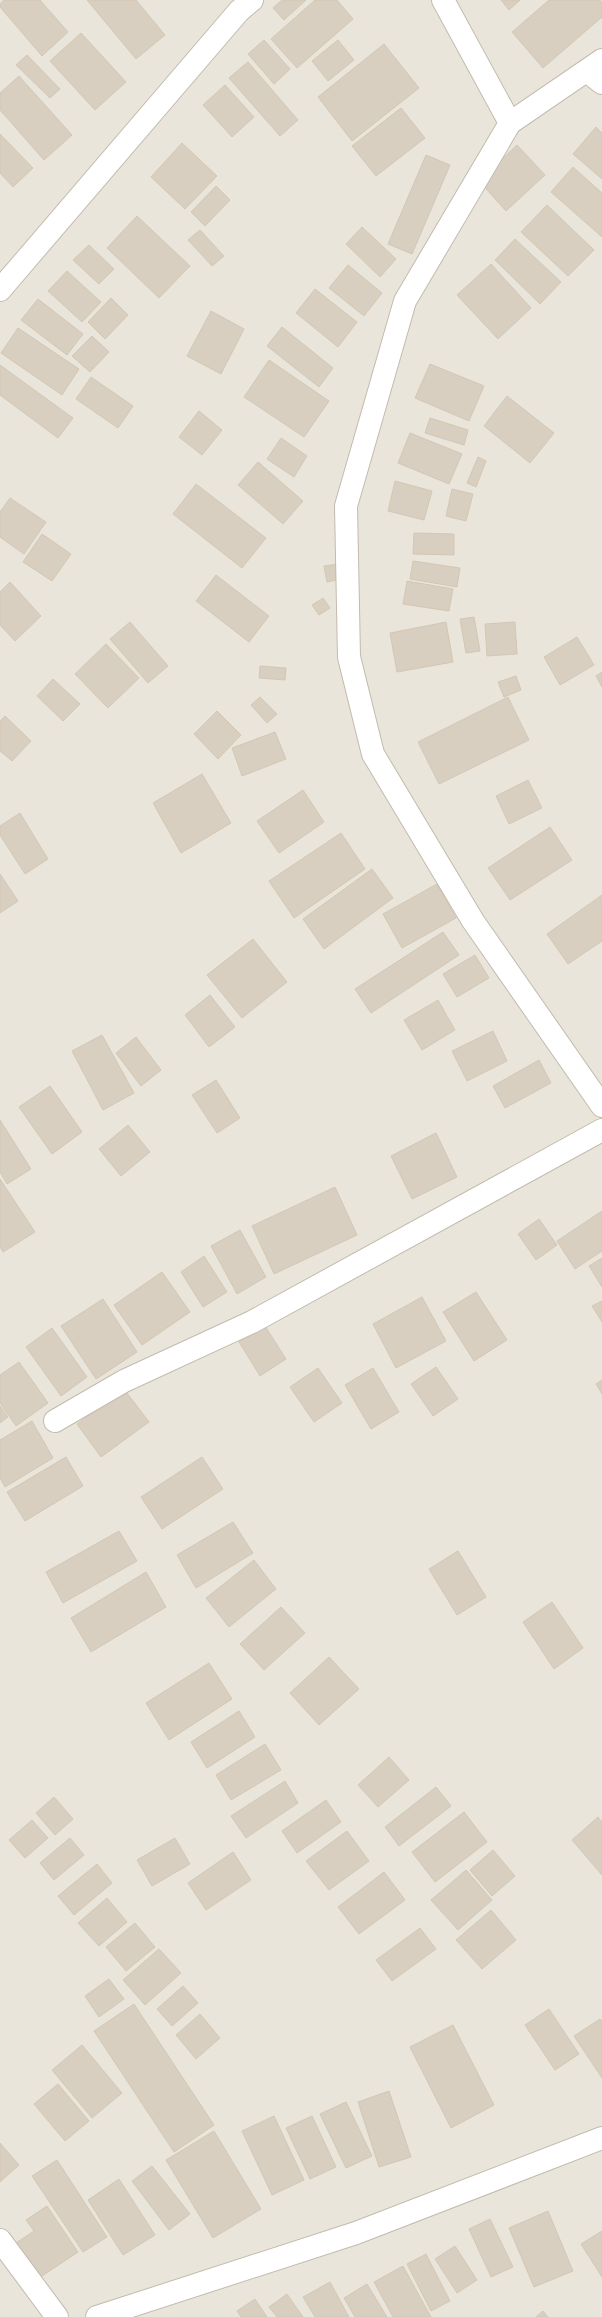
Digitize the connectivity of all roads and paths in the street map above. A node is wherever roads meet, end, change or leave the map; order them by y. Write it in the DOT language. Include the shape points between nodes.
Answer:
graph roads {
  1 [pos="252,0"];
  2 [pos="443,0"];
  3 [pos="597,71"];
  4 [pos="510,123"];
  5 [pos="0,290"];
  6 [pos="602,1106"];
  7 [pos="602,1130"];
  8 [pos="55,1421"];
  9 [pos="602,2138"];
  10 [pos="0,2240"];
  11 [pos="57,2317"];
  12 [pos="97,2317"];
  1 -- 5 [label="street" via="239,11"];
  2 -- 4 [label="street"];
  3 -- 4 [label="street"];
  4 -- 6 [label="street" via="405,301 346,506 349,657 373,754 473,920"];
  7 -- 8 [label="street" via="252,1322 124,1382"];
  9 -- 12 [label="street" via="356,2233"];
  10 -- 11 [label="street"];
}
